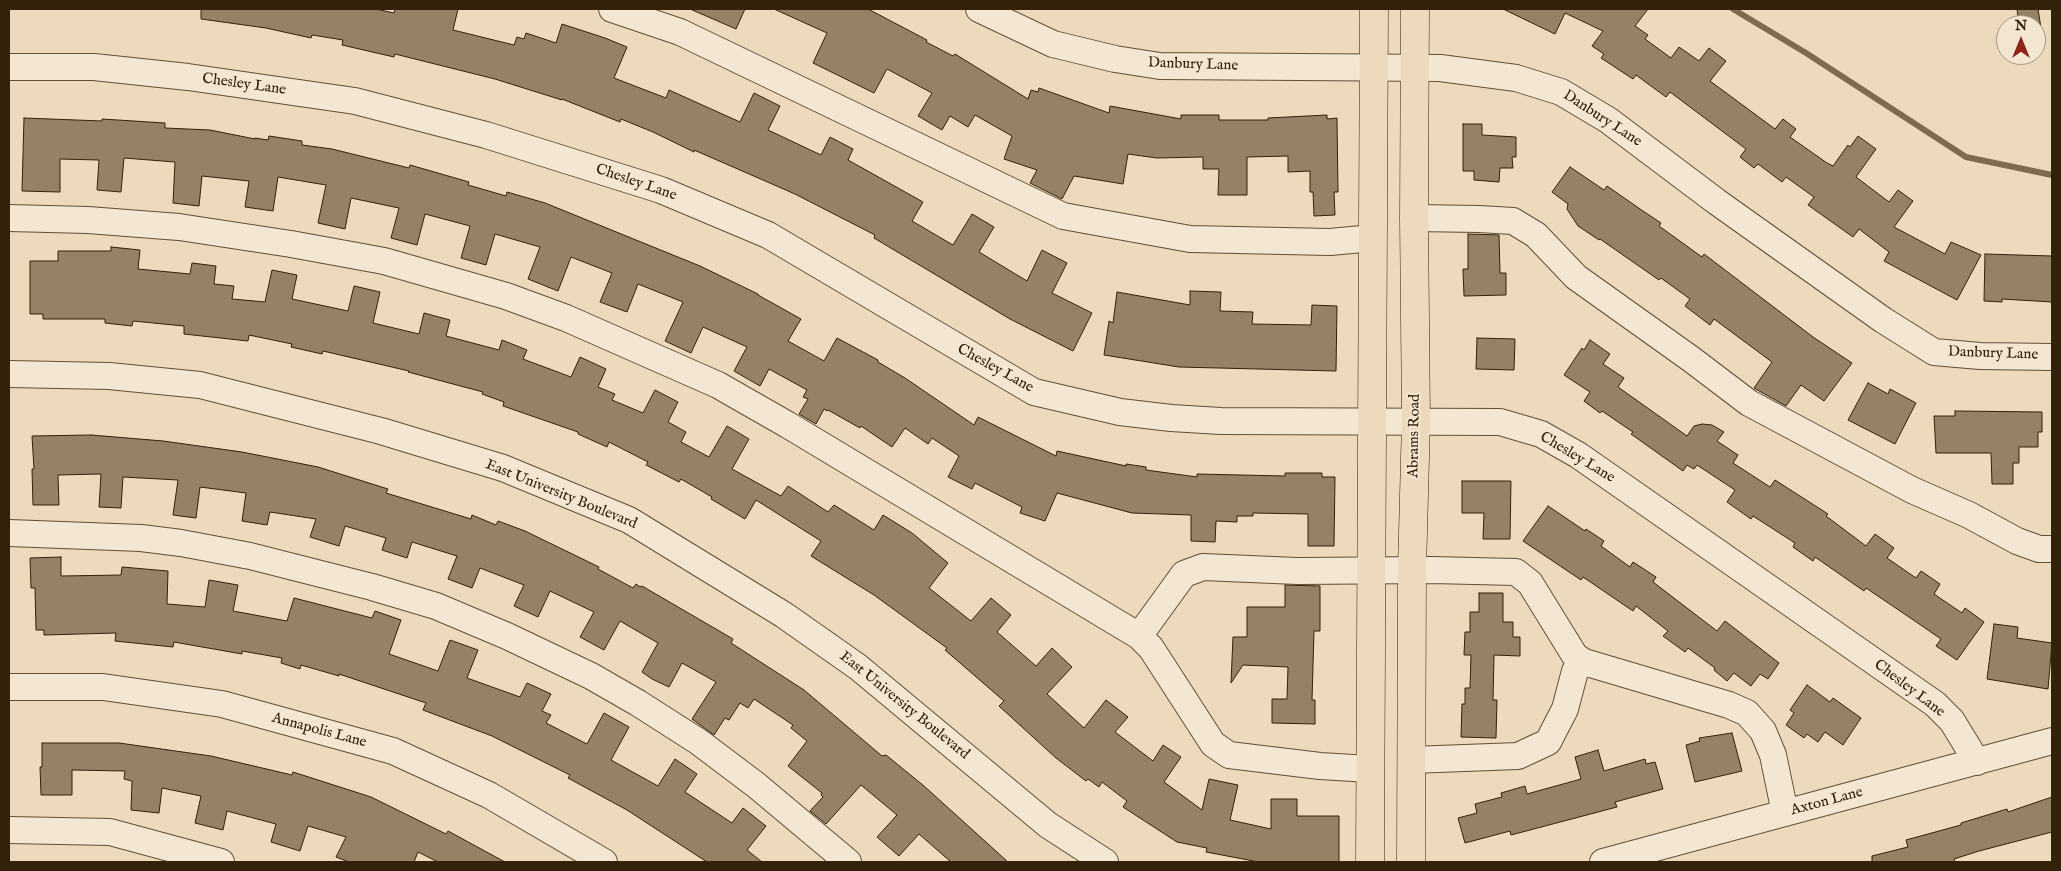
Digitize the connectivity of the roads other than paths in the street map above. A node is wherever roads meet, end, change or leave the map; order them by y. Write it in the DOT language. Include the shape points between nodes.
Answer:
graph roads {
  1 [pos="612,9"];
  2 [pos="979,9"];
  3 [pos="1374,9"];
  4 [pos="1414,9"];
  5 [pos="9,67"];
  6 [pos="1374,68"];
  7 [pos="1414,68"];
  8 [pos="9,218"];
  9 [pos="1414,218"];
  10 [pos="1373,238"];
  11 [pos="2052,356"];
  12 [pos="9,374"];
  13 [pos="1372,420"];
  14 [pos="1416,421"];
  15 [pos="9,533"];
  16 [pos="2052,549"];
  17 [pos="1372,570"];
  18 [pos="1412,570"];
  19 [pos="1139,636"];
  20 [pos="1584,662"];
  21 [pos="9,687"];
  22 [pos="2052,741"];
  23 [pos="1411,760"];
  24 [pos="1976,762"];
  25 [pos="1370,769"];
  26 [pos="1785,813"];
  27 [pos="9,830"];
  28 [pos="221,862"];
  29 [pos="604,862"];
  30 [pos="848,862"];
  31 [pos="1105,862"];
  32 [pos="1370,862"];
  33 [pos="1411,862"];
  34 [pos="1603,862"];
  1 -- 10 [label="street" via="680,32 1062,216 1190,239 1330,242"];
  2 -- 6 [label="street, Danbury Lane" via="1053,44 1160,66"];
  3 -- 6 [label="main road"];
  4 -- 7 [label="main road, Abrams Road"];
  5 -- 13 [label="street, Chesley Lane" via="94,67 355,101 486,135 661,190 768,235 1034,392 1120,412 1171,418"];
  6 -- 7 [label="street, Danbury Lane"];
  6 -- 10 [label="main road"];
  7 -- 9 [label="main road, Abrams Road"];
  7 -- 11 [label="street, Danbury Lane" via="1461,70 1516,78 1562,92 1608,120 1725,207 1934,352"];
  8 -- 19 [label="street" via="180,227 291,244 384,262 506,296 558,315 718,385"];
  9 -- 14 [label="main road, Abrams Road"];
  9 -- 16 [label="street" via="1513,221 1536,235 1576,277 1749,403 2017,542 2039,549"];
  10 -- 13 [label="main road"];
  12 -- 31 [label="street, East University Boulevard" via="109,376 200,386 381,430 484,462 629,520 784,615 858,666 1048,825"];
  13 -- 14 [label="street, Chesley Lane"];
  13 -- 17 [label="main road"];
  14 -- 18 [label="main road, Abrams Road"];
  14 -- 24 [label="street, Chesley Lane" via="1500,422 1541,434 1578,455 1935,704 1952,722"];
  15 -- 30 [label="street" via="141,538 181,543 258,558 436,606 582,672 638,703 714,753"];
  17 -- 18 [label="street"];
  17 -- 19 [label="street" via="1203,567 1184,574"];
  17 -- 25 [label="main road"];
  18 -- 20 [label="street" via="1516,572 1530,583 1575,656"];
  18 -- 23 [label="main road, Abrams Road"];
  19 -- 25 [label="street" via="1151,648 1213,744 1229,755"];
  20 -- 23 [label="street" via="1574,671 1565,709 1548,742 1518,756"];
  20 -- 26 [label="street" via="1747,713 1763,731 1773,755"];
  21 -- 29 [label="street, Annapolis Lane" via="103,687 222,704 393,751 489,796"];
  22 -- 24 [label="street, Axton Lane"];
  23 -- 33 [label="main road, Abrams Road"];
  24 -- 26 [label="street, Axton Lane"];
  25 -- 32 [label="main road"];
  26 -- 34 [label="street, Axton Lane"];
  27 -- 28 [label="street" via="110,832"];
}
